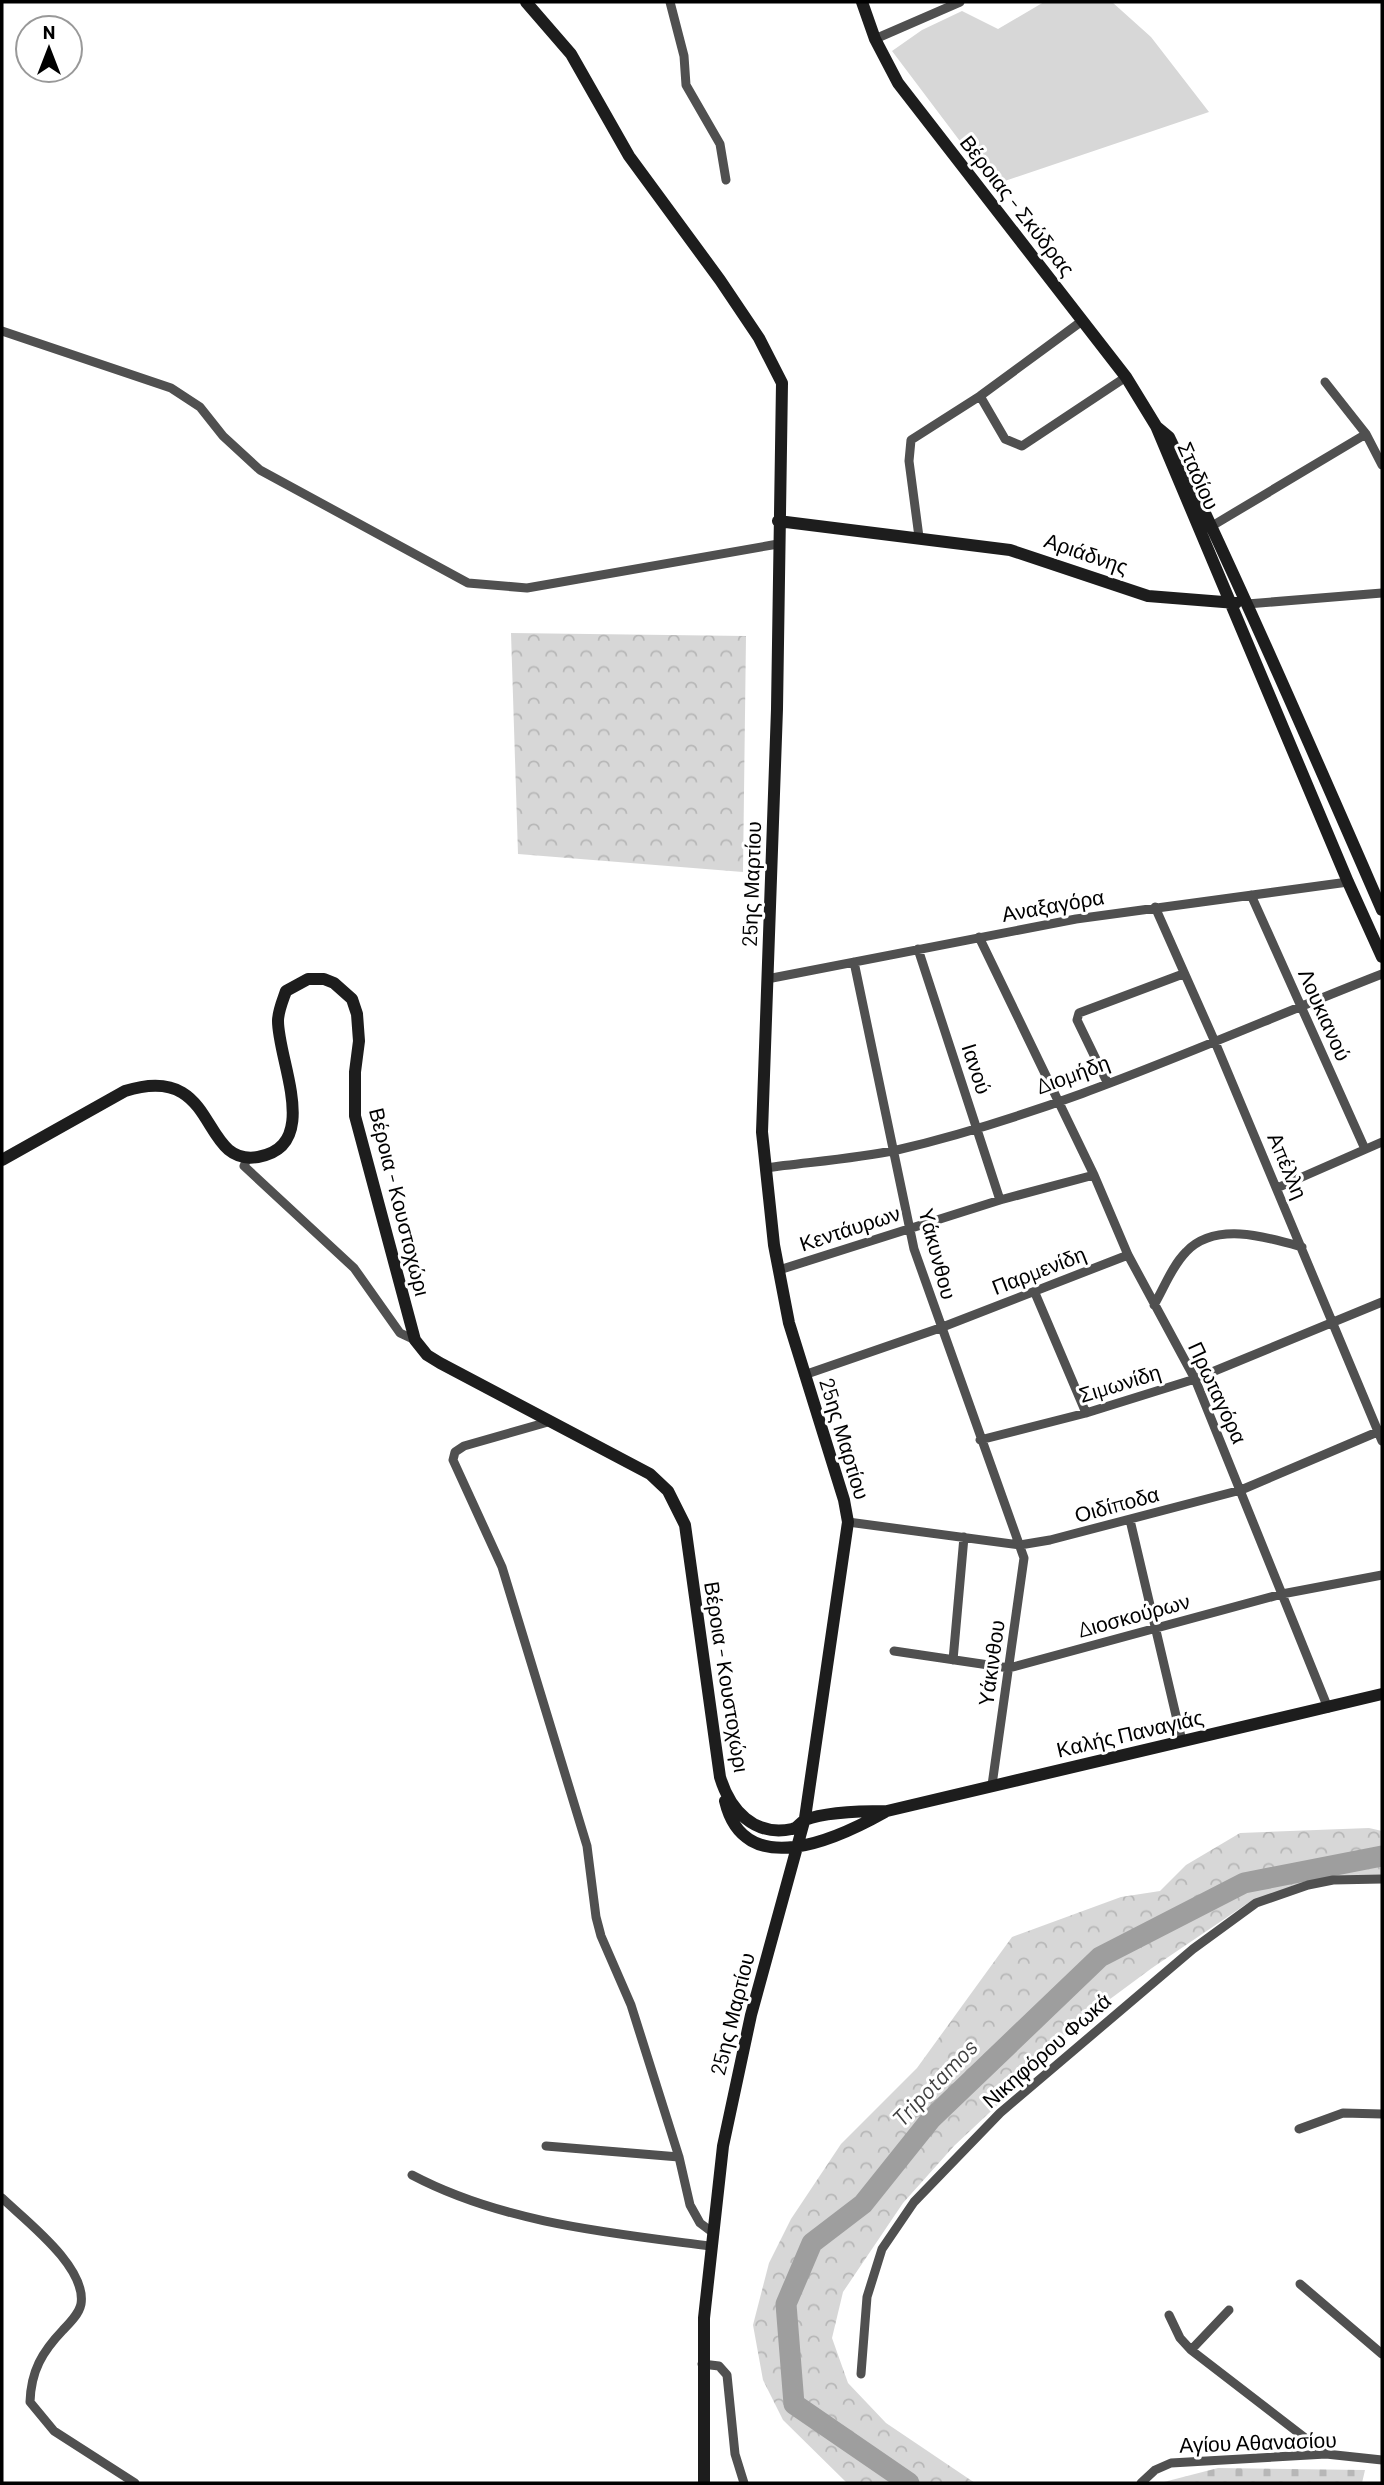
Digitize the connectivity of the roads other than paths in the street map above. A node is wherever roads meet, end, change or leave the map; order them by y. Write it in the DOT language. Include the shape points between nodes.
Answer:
graph roads {
  1 [pos="526,2"];
  2 [pos="670,2"];
  3 [pos="862,2"];
  4 [pos="960,2"];
  5 [pos="875,39"];
  6 [pos="726,180"];
  7 [pos="1083,321"];
  8 [pos="2,331"];
  9 [pos="1126,377"];
  10 [pos="1325,383"];
  11 [pos="980,396"];
  12 [pos="1156,426"];
  13 [pos="1366,434"];
  14 [pos="1382,465"];
  15 [pos="778,521"];
  16 [pos="1212,526"];
  17 [pos="919,537"];
  18 [pos="778,544"];
  19 [pos="1382,593"];
  20 [pos="1230,603"];
  21 [pos="1247,604"];
  22 [pos="1348,882"];
  23 [pos="1251,895"];
  24 [pos="1155,907"];
  25 [pos="1382,910"];
  26 [pos="979,937"];
  27 [pos="918,949"];
  28 [pos="1382,957"];
  29 [pos="854,962"];
  30 [pos="1184,974"];
  31 [pos="1382,974"];
  32 [pos="767,979"];
  33 [pos="1301,1006"];
  34 [pos="1215,1042"];
  35 [pos="1107,1082"];
  36 [pos="1057,1100"];
  37 [pos="977,1127"];
  38 [pos="1382,1142"];
  39 [pos="1365,1149"];
  40 [pos="895,1150"];
  41 [pos="248,1157"];
  42 [pos="2,1160"];
  43 [pos="765,1168"];
  44 [pos="1094,1175"];
  45 [pos="1277,1188"];
  46 [pos="1000,1200"];
  47 [pos="910,1228"];
  48 [pos="1302,1247"];
  49 [pos="1128,1255"];
  50 [pos="779,1270"];
  51 [pos="1035,1293"];
  52 [pos="1382,1302"];
  53 [pos="1154,1305"];
  54 [pos="1334,1322"];
  55 [pos="940,1328"];
  56 [pos="415,1340"];
  57 [pos="804,1375"];
  58 [pos="1195,1379"];
  59 [pos="1086,1413"];
  60 [pos="548,1422"];
  61 [pos="1381,1435"];
  62 [pos="980,1440"];
  63 [pos="1241,1490"];
  64 [pos="1130,1520"];
  65 [pos="848,1522"];
  66 [pos="964,1537"];
  67 [pos="1020,1545"];
  68 [pos="1382,1575"];
  69 [pos="1282,1594"];
  70 [pos="1156,1628"];
  71 [pos="894,1651"];
  72 [pos="953,1660"];
  73 [pos="1009,1668"];
  74 [pos="1382,1694"];
  75 [pos="1328,1707"];
  76 [pos="1182,1741"];
  77 [pos="992,1785"];
  78 [pos="724,1790"];
  79 [pos="887,1811"];
  80 [pos="803,1821"];
  81 [pos="798,1849"];
  82 [pos="1382,1880"];
  83 [pos="1382,2114"];
  84 [pos="1299,2129"];
  85 [pos="546,2146"];
  86 [pos="680,2157"];
  87 [pos="412,2175"];
  88 [pos="2,2198"];
  89 [pos="712,2232"];
  90 [pos="710,2246"];
  91 [pos="1300,2284"];
  92 [pos="1229,2310"];
  93 [pos="1169,2315"];
  94 [pos="1191,2350"];
  95 [pos="1382,2354"];
  96 [pos="702,2364"];
  97 [pos="861,2374"];
  98 [pos="1326,2454"];
  99 [pos="1382,2460"];
  100 [pos="135,2483"];
  101 [pos="704,2483"];
  102 [pos="744,2483"];
  103 [pos="1142,2483"];
  1 -- 15 [label="street, 25ης Μαρτίου" via="571,54 629,156 720,280 782,383"];
  2 -- 6 [label="street" via="684,53 686,85 720,144"];
  3 -- 5 [label="street, Βέροιας - Σκύδρας"];
  4 -- 5 [label="street"];
  5 -- 7 [label="street, Βέροιας - Σκύδρας" via="898,83 932,130"];
  7 -- 9 [label="street, Βέροιας - Σκύδρας"];
  7 -- 11 [label="street"];
  8 -- 18 [label="street" via="171,388 201,407 223,436 260,470 468,583 527,588"];
  9 -- 11 [label="street" via="1022,446 1005,439"];
  9 -- 12 [label="street, Βέροιας - Σκύδρας"];
  10 -- 13 [label="street"];
  11 -- 17 [label="street" via="910,442"];
  12 -- 16 [label="street, Σταδίου" via="1169,437"];
  12 -- 20 [label="street, Σταδίου"];
  13 -- 14 [label="street"];
  13 -- 16 [label="street"];
  15 -- 17 [label="street, Αριάδνης"];
  15 -- 18 [label="street, 25ης Μαρτίου"];
  16 -- 21 [label="street, Σταδίου"];
  17 -- 20 [label="street, Αριάδνης" via="1010,550 1148,596"];
  18 -- 32 [label="street, 25ης Μαρτίου"];
  19 -- 21 [label="street, Αριάδνης"];
  20 -- 21 [label="street, Αριάδνης"];
  20 -- 22 [label="street, Σταδίου"];
  21 -- 25 [label="street, Σταδίου"];
  22 -- 23 [label="street, Αναξαγόρα"];
  22 -- 28 [label="street, Σταδίου"];
  23 -- 24 [label="street, Αναξαγόρα"];
  23 -- 33 [label="street, Λουκιανού"];
  24 -- 26 [label="street, Αναξαγόρα"];
  24 -- 30 [label="street, Απέλλη"];
  26 -- 27 [label="street, Αναξαγόρα"];
  26 -- 36 [label="street, Πρωταγόρα"];
  27 -- 29 [label="street, Αναξαγόρα"];
  27 -- 37 [label="street, Ιανού"];
  29 -- 32 [label="street, Αναξαγόρα"];
  29 -- 40 [label="street, Υάκυνθου"];
  30 -- 34 [label="street, Απέλλη"];
  30 -- 35 [label="street" via="1079,1013 1077,1020"];
  31 -- 33 [label="street, Διομήδη"];
  32 -- 43 [label="street, 25ης Μαρτίου"];
  33 -- 34 [label="street, Διομήδη"];
  33 -- 39 [label="street, Λουκιανού"];
  34 -- 35 [label="street, Διομήδη"];
  34 -- 45 [label="street, Απέλλη"];
  35 -- 36 [label="street, Διομήδη"];
  36 -- 37 [label="street, Διομήδη"];
  36 -- 44 [label="street, Πρωταγόρα"];
  37 -- 40 [label="street, Διομήδη"];
  37 -- 46 [label="street, Ιανού"];
  38 -- 39 [label="street"];
  39 -- 45 [label="street"];
  40 -- 43 [label="street, Διομήδη"];
  40 -- 47 [label="street, Υάκυνθου"];
  41 -- 42 [label="street" via="226,1147 183,1091 156,1084 125,1091"];
  41 -- 56 [label="street" via="244,1166 354,1268 400,1333"];
  41 -- 56 [label="street, Βέροια - Κουστοχώρι" via="279,1150 290,1135 292,1104 278,1019 286,990 308,979 334,983 352,999 357,1014 355,1116"];
  43 -- 50 [label="street, 25ης Μαρτίου"];
  44 -- 46 [label="street, Κεντάυρων"];
  44 -- 49 [label="street, Πρωταγόρα"];
  45 -- 48 [label="street, Απέλλη"];
  46 -- 47 [label="street, Κεντάυρων"];
  47 -- 50 [label="street, Κεντάυρων"];
  47 -- 55 [label="street, Υάκυνθου"];
  48 -- 53 [label="street" via="1245,1234 1200,1242 1186,1251"];
  48 -- 54 [label="street, Απέλλη"];
  49 -- 51 [label="street, Παρμενίδη"];
  49 -- 53 [label="street, Πρωταγόρα"];
  50 -- 57 [label="street, 25ης Μαρτίου"];
  51 -- 55 [label="street, Παρμενίδη"];
  51 -- 59 [label="street"];
  52 -- 54 [label="street, Σιμωνίδη"];
  53 -- 58 [label="street, Πρωταγόρα"];
  54 -- 58 [label="street, Σιμωνίδη"];
  54 -- 61 [label="street, Απέλλη"];
  55 -- 57 [label="street, Παρμενίδη"];
  55 -- 62 [label="street, Υάκυνθου"];
  56 -- 60 [label="street, Βέροια - Κουστοχώρι" via="427,1355"];
  57 -- 65 [label="street, 25ης Μαρτίου"];
  58 -- 59 [label="street, Σιμωνίδη"];
  58 -- 63 [label="street, Πρωταγόρα"];
  59 -- 62 [label="street, Σιμωνίδη"];
  60 -- 78 [label="street, Βέροια - Κουστοχώρι" via="650,1474 675,1500 685,1525"];
  60 -- 86 [label="street" via="464,1446 453,1460 502,1567 587,1846 601,1936 631,2005"];
  61 -- 63 [label="street, Οιδίποδα"];
  62 -- 67 [label="street, Υάκυνθου"];
  63 -- 64 [label="street, Οιδίποδα"];
  63 -- 69 [label="street, Πρωταγόρα"];
  64 -- 67 [label="street, Οιδίποδα"];
  64 -- 70 [label="street"];
  65 -- 66 [label="street, Οιδίποδα"];
  65 -- 80 [label="street, 25ης Μαρτίου"];
  66 -- 67 [label="street, Οιδίποδα"];
  66 -- 72 [label="street"];
  67 -- 73 [label="street, Υάκινθου" via="1024,1558"];
  68 -- 69 [label="street, Διοσκούρων"];
  69 -- 70 [label="street, Διοσκούρων"];
  69 -- 75 [label="street, Πρωταγόρα"];
  70 -- 73 [label="street, Διοσκούρων"];
  70 -- 76 [label="street"];
  71 -- 72 [label="street, Διοσκούρων"];
  72 -- 73 [label="street, Διοσκούρων"];
  73 -- 77 [label="street, Υάκινθου"];
  74 -- 75 [label="street, Καλής Παναγιάς"];
  75 -- 76 [label="street, Καλής Παναγιάς"];
  76 -- 77 [label="street, Καλής Παναγιάς"];
  77 -- 79 [label="street, Καλής Παναγιάς"];
  78 -- 80 [label="street, Βέροια - Κουστοχώρι" via="735,1809 757,1827 790,1830"];
  78 -- 81 [label="street, Βέροια - Κουστοχώρι" via="732,1821 744,1835 775,1850"];
  79 -- 80 [label="street, Καλής Παναγιάς"];
  79 -- 81 [label="street, Καλής Παναγιάς"];
  80 -- 81 [label="street, 25ης Μαρτίου"];
  81 -- 89 [label="street, 25ης Μαρτίου" via="737,2075"];
  82 -- 97 [label="street, Νικηφόρου Φωκά" via="1333,1880 1256,1903 1193,1949 1000,2113 914,2202 882,2249 867,2297"];
  83 -- 84 [label="street" via="1343,2113"];
  85 -- 86 [label="street"];
  86 -- 89 [label="street" via="690,2205 705,2230"];
  87 -- 90 [label="street" via="487,2207 575,2226"];
  88 -- 100 [label="street" via="44,2235 80,2285 77,2315 45,2349 30,2402 54,2431"];
  89 -- 90 [label="street, 25ης Μαρτίου"];
  90 -- 96 [label="street, 25ης Μαρτίου"];
  91 -- 95 [label="street"];
  92 -- 94 [label="street"];
  93 -- 94 [label="street"];
  94 -- 98 [label="street"];
  96 -- 101 [label="street, 25ης Μαρτίου"];
  96 -- 102 [label="street" via="719,2366 727,2375 734,2454"];
  98 -- 99 [label="street, Αγίου Αθανασίου"];
  98 -- 103 [label="street, Αγίου Αθανασίου" via="1171,2463"];
}
